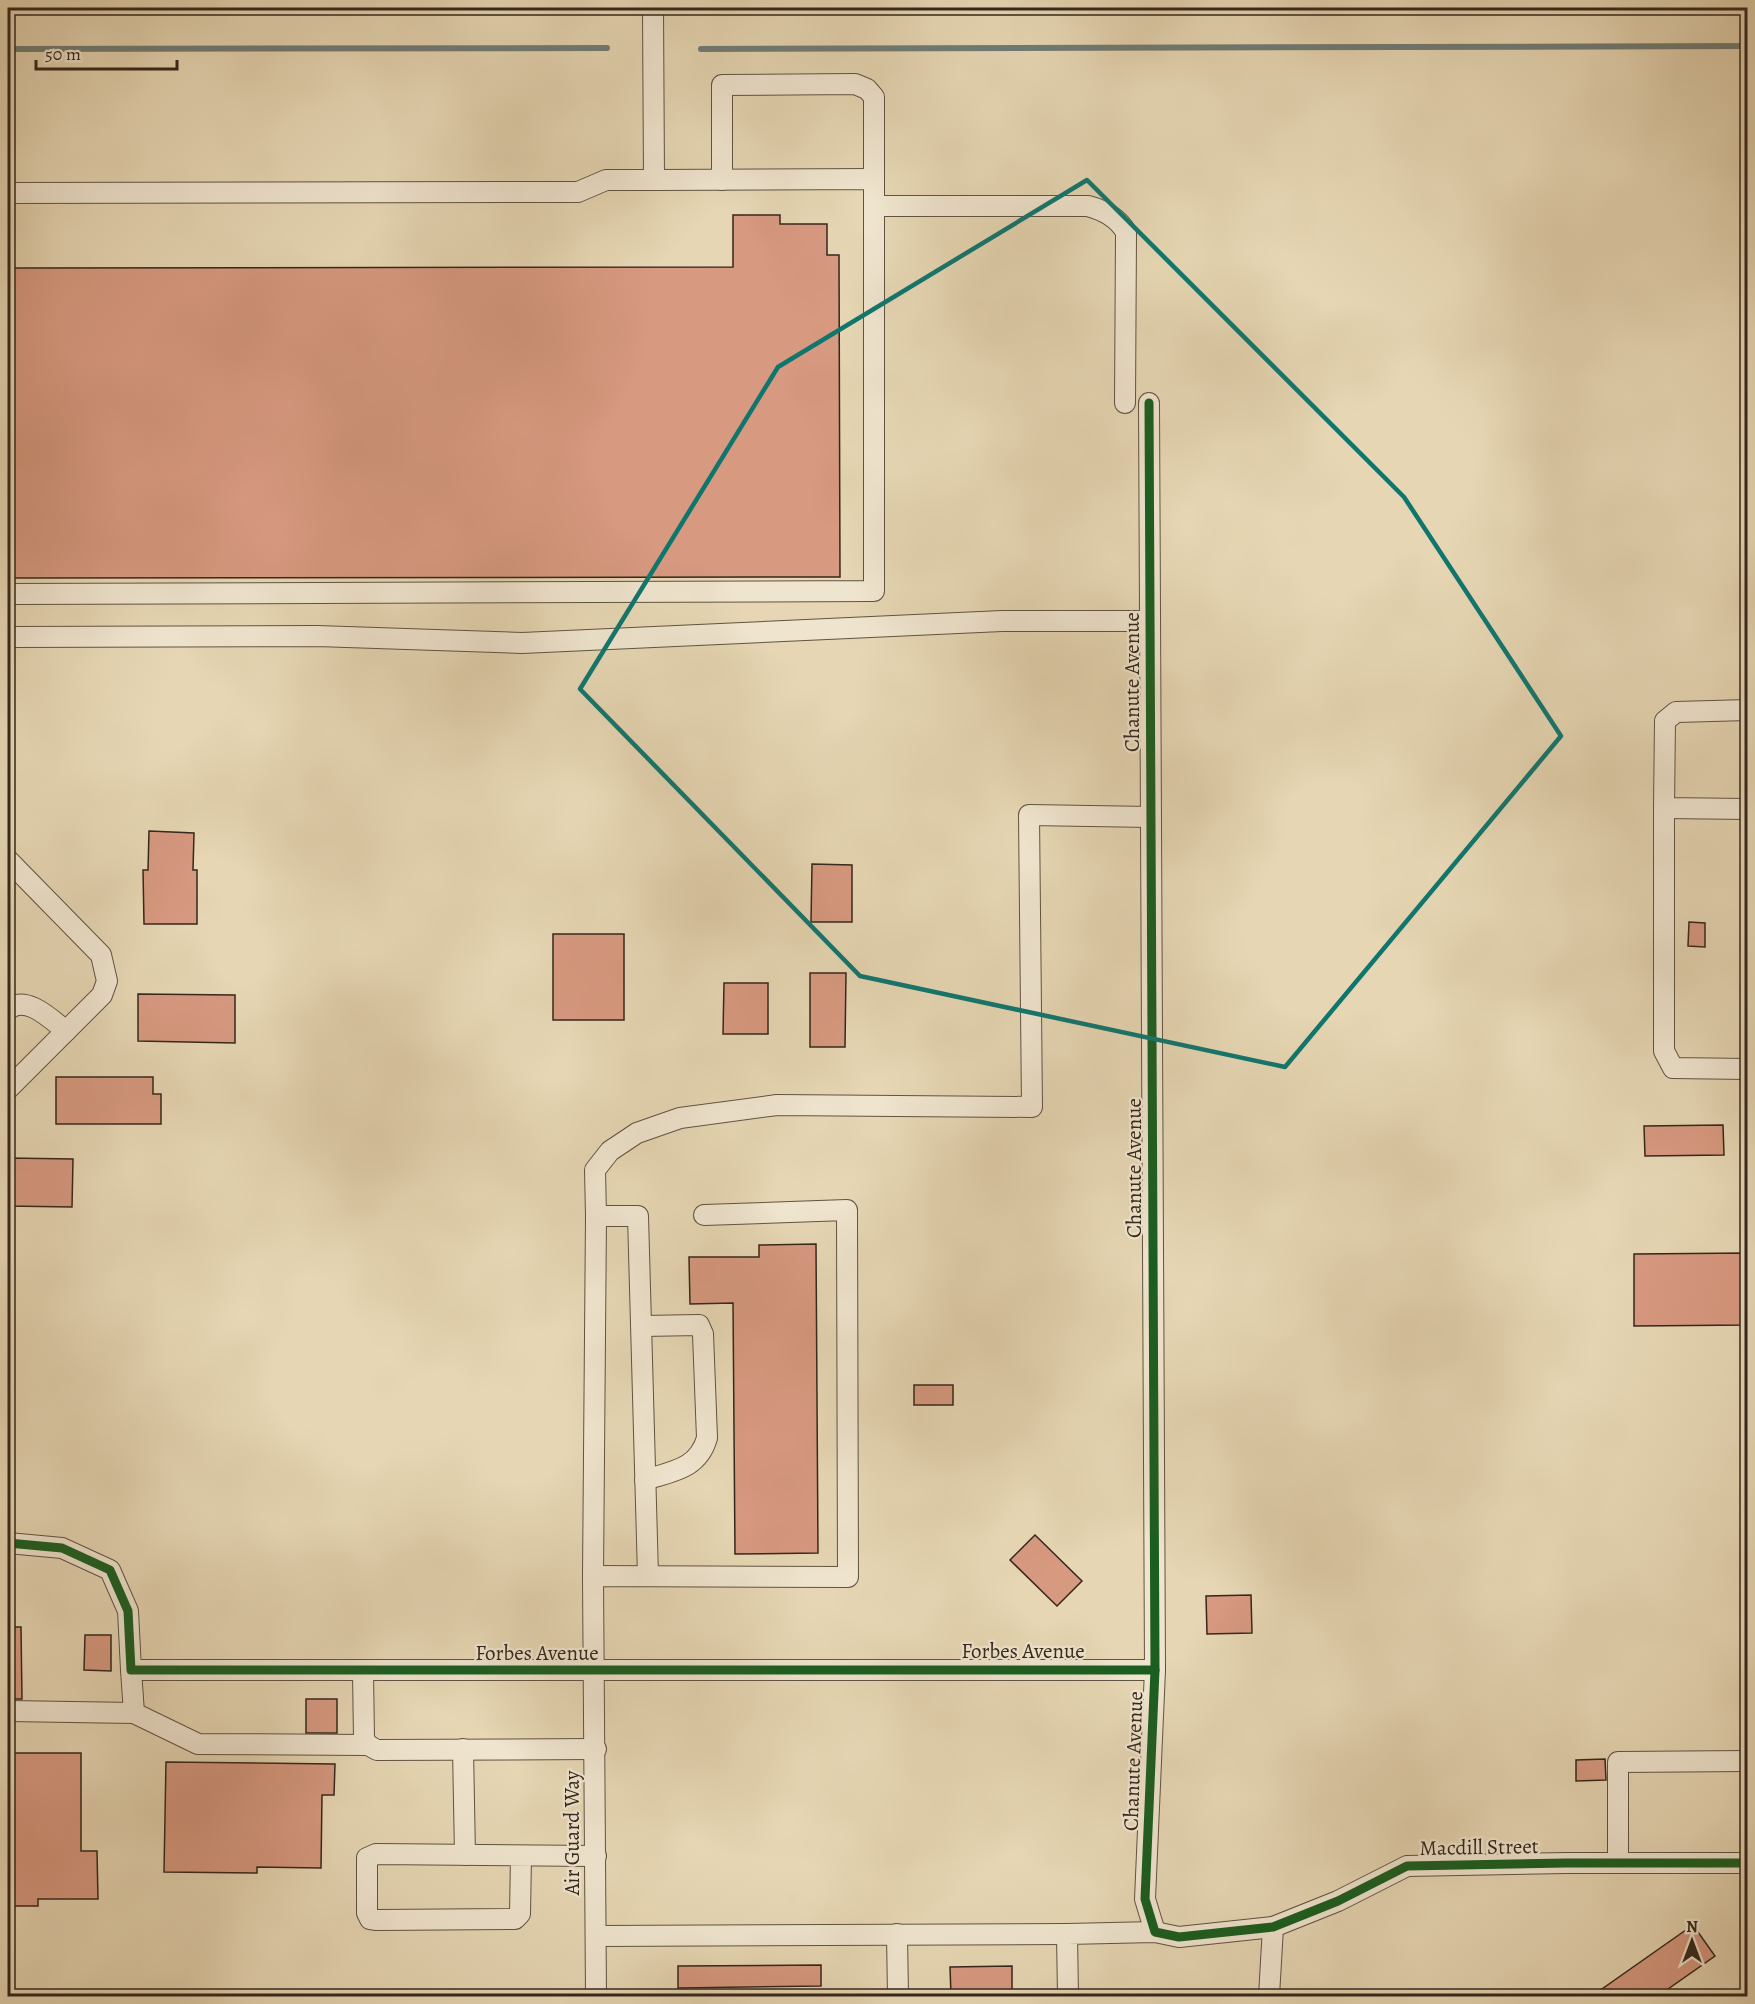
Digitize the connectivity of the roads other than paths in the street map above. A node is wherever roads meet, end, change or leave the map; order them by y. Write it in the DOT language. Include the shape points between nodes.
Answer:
graph roads {
  1 [pos="653,8"];
  2 [pos="874,179"];
  3 [pos="654,180"];
  4 [pos="722,180"];
  5 [pos="8,193"];
  6 [pos="874,206"];
  7 [pos="1125,403"];
  8 [pos="1149,403"];
  9 [pos="8,594"];
  10 [pos="1150,621"];
  11 [pos="8,637"];
  12 [pos="1748,710"];
  13 [pos="1664,808"];
  14 [pos="1748,809"];
  15 [pos="1151,817"];
  16 [pos="8,860"];
  17 [pos="8,1010"];
  18 [pos="66,1030"];
  19 [pos="1748,1069"];
  20 [pos="8,1089"];
  21 [pos="704,1215"];
  22 [pos="596,1216"];
  23 [pos="643,1326"];
  24 [pos="645,1480"];
  25 [pos="8,1543"];
  26 [pos="592,1576"];
  27 [pos="648,1576"];
  28 [pos="131,1670"];
  29 [pos="594,1670"];
  30 [pos="1155,1670"];
  31 [pos="363,1672"];
  32 [pos="8,1711"];
  33 [pos="134,1713"];
  34 [pos="368,1745"];
  35 [pos="463,1749"];
  36 [pos="596,1749"];
  37 [pos="1748,1761"];
  38 [pos="465,1855"];
  39 [pos="521,1856"];
  40 [pos="596,1856"];
  41 [pos="1618,1863"];
  42 [pos="1748,1863"];
  43 [pos="1273,1927"];
  44 [pos="1155,1932"];
  45 [pos="897,1934"];
  46 [pos="1067,1934"];
  47 [pos="596,1936"];
  48 [pos="596,1996"];
  49 [pos="898,1996"];
  50 [pos="1068,1996"];
  51 [pos="1269,1996"];
  1 -- 3 [label="street"];
  2 -- 4 [label="street"];
  2 -- 4 [label="street" via="874,97 855,84 722,85"];
  2 -- 6 [label="street"];
  3 -- 4 [label="street"];
  3 -- 5 [label="street" via="606,180 578,192"];
  6 -- 7 [label="street" via="1088,206 1121,224 1126,232"];
  6 -- 9 [label="street" via="874,591"];
  8 -- 10 [label="street, Chanute Avenue"];
  10 -- 11 [label="street" via="1002,621 522,643 317,636"];
  10 -- 15 [label="street, Chanute Avenue"];
  12 -- 13 [label="street" via="1676,712 1665,722"];
  13 -- 14 [label="street"];
  13 -- 19 [label="street" via="1664,1051 1673,1068"];
  15 -- 22 [label="street, Air Guard Way" via="1029,815 1032,1107 777,1106 680,1118 637,1133 610,1151 595,1170"];
  15 -- 30 [label="street, Chanute Avenue"];
  16 -- 18 [label="street" via="101,955 107,981 102,994"];
  17 -- 18 [label="street" via="24,1005 34,1008"];
  18 -- 20 [label="street"];
  21 -- 27 [label="street" via="847,1210 848,1577"];
  22 -- 23 [label="street" via="638,1216"];
  22 -- 26 [label="street, Air Guard Way"];
  23 -- 24 [label="street"];
  23 -- 24 [label="street" via="699,1325 703,1334 707,1438 702,1455 686,1466"];
  24 -- 27 [label="street"];
  25 -- 28 [label="street" via="62,1548 110,1570 128,1611"];
  26 -- 27 [label="street"];
  26 -- 29 [label="street, Air Guard Way"];
  28 -- 31 [label="street, Forbes Avenue"];
  28 -- 33 [label="street"];
  29 -- 30 [label="street, Forbes Avenue"];
  29 -- 31 [label="street, Forbes Avenue"];
  29 -- 36 [label="street, Air Guard Way"];
  30 -- 44 [label="street, Chanute Avenue" via="1145,1899"];
  31 -- 34 [label="street" via="364,1739"];
  32 -- 33 [label="street"];
  33 -- 34 [label="street" via="198,1744"];
  34 -- 35 [label="street" via="377,1750"];
  35 -- 36 [label="street"];
  35 -- 38 [label="street"];
  36 -- 40 [label="street, Air Guard Way"];
  37 -- 41 [label="street" via="1618,1762"];
  38 -- 39 [label="street"];
  38 -- 39 [label="street" via="376,1854 367,1858 370,1918 515,1919 520,1914"];
  39 -- 40 [label="street"];
  40 -- 47 [label="street, Air Guard Way"];
  41 -- 42 [label="street, Macdill Street"];
  41 -- 43 [label="street, Macdill Street" via="1407,1866 1338,1901"];
  43 -- 44 [label="street, Macdill Street" via="1179,1937"];
  43 -- 51 [label="street"];
  44 -- 46 [label="street, Macdill Street"];
  45 -- 46 [label="street, Macdill Street"];
  45 -- 47 [label="street, Macdill Street"];
  45 -- 49 [label="street"];
  46 -- 50 [label="street"];
  47 -- 48 [label="street, Air Guard Way"];
}
